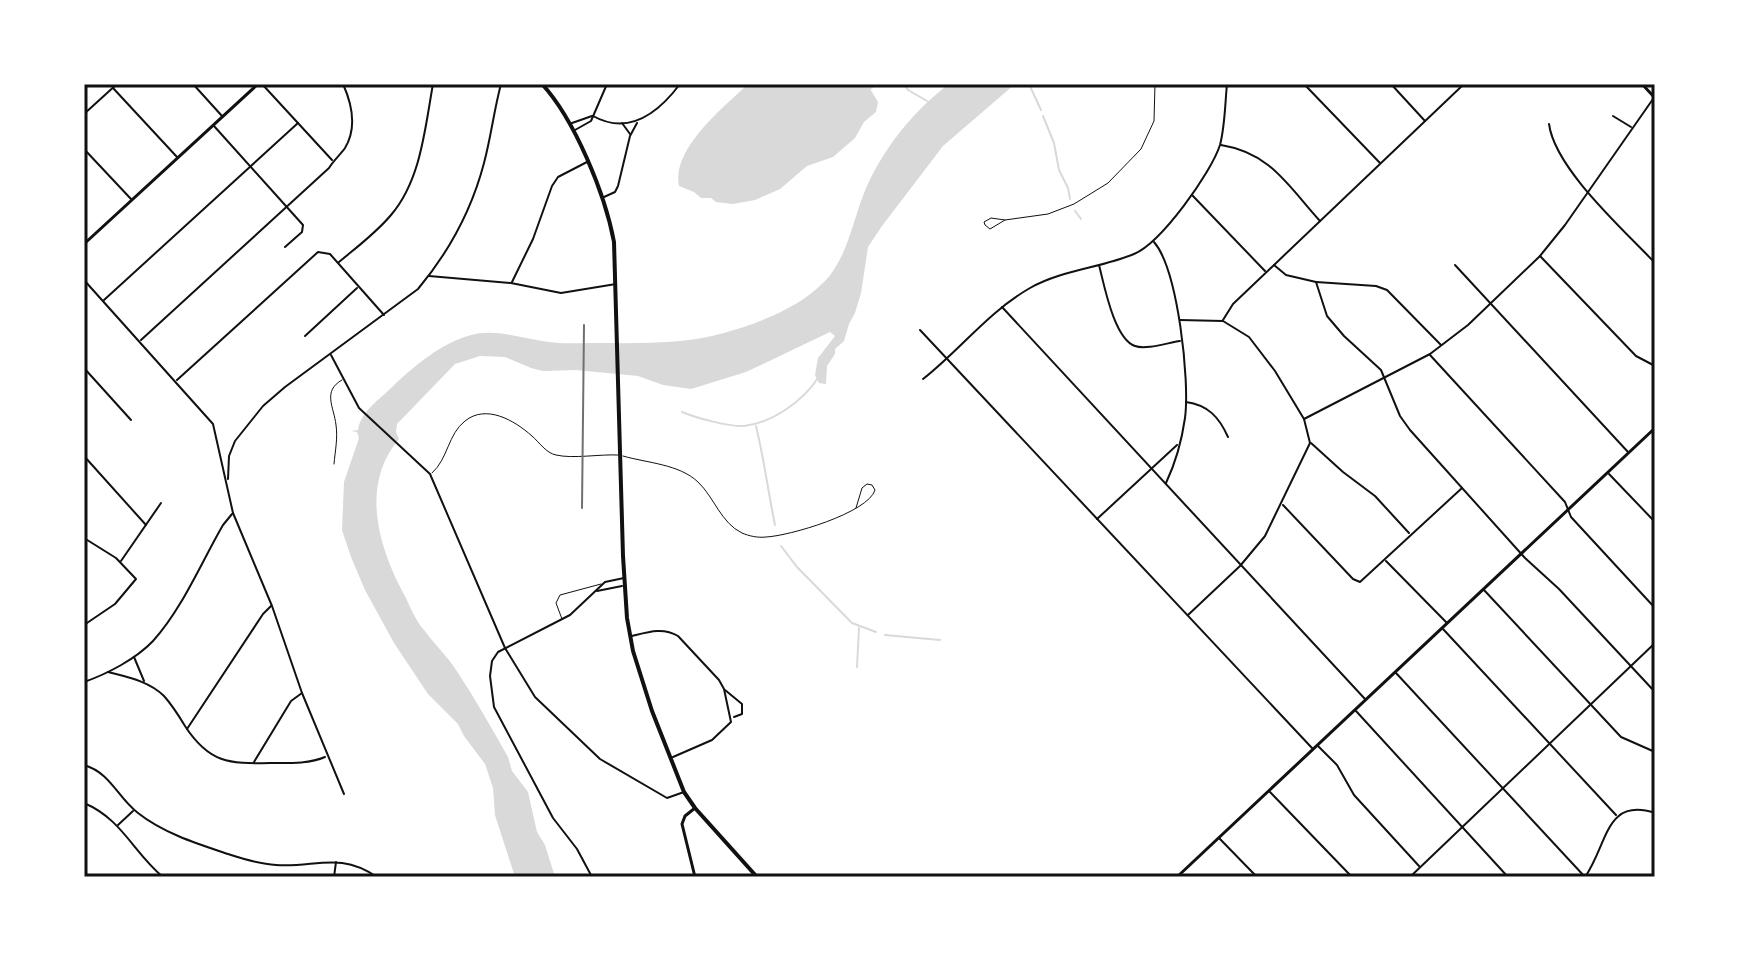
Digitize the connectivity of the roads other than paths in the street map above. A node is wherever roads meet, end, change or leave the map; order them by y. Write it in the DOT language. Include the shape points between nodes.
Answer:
graph roads {
  1 [pos="117,84"];
  2 [pos="193,84"];
  3 [pos="260,84"];
  4 [pos="343,84"];
  5 [pos="433,84"];
  6 [pos="501,84"];
  7 [pos="542,84"];
  8 [pos="607,84"];
  9 [pos="680,84"];
  10 [pos="1155,84"];
  11 [pos="1227,84"];
  12 [pos="1304,84"];
  13 [pos="1391,84"];
  14 [pos="1464,84"];
  15 [pos="1644,85"];
  16 [pos="113,88"];
  17 [pos="1655,98"];
  18 [pos="84,114"];
  19 [pos="223,116"];
  20 [pos="593,116"];
  21 [pos="1613,116"];
  22 [pos="637,122"];
  23 [pos="1426,122"];
  24 [pos="298,123"];
  25 [pos="570,123"];
  26 [pos="621,123"];
  27 [pos="1549,124"];
  28 [pos="213,125"];
  29 [pos="1632,127"];
  30 [pos="574,131"];
  31 [pos="630,136"];
  32 [pos="1220,145"];
  33 [pos="85,152"];
  34 [pos="178,158"];
  35 [pos="333,161"];
  36 [pos="587,162"];
  37 [pos="1381,164"];
  38 [pos="251,166"];
  39 [pos="1590,193"];
  40 [pos="1192,195"];
  41 [pos="601,199"];
  42 [pos="132,200"];
  43 [pos="287,206"];
  44 [pos="1005,220"];
  45 [pos="1320,221"];
  46 [pos="1153,241"];
  47 [pos="84,244"];
  48 [pos="285,247"];
  49 [pos="1540,256"];
  50 [pos="339,263"];
  51 [pos="1655,263"];
  52 [pos="1099,265"];
  53 [pos="1274,265"];
  54 [pos="1455,265"];
  55 [pos="1266,272"];
  56 [pos="428,275"];
  57 [pos="84,280"];
  58 [pos="1316,282"];
  59 [pos="511,283"];
  60 [pos="616,284"];
  61 [pos="359,287"];
  62 [pos="103,301"];
  63 [pos="1490,303"];
  64 [pos="1002,307"];
  65 [pos="384,315"];
  66 [pos="1180,320"];
  67 [pos="1223,321"];
  68 [pos="920,330"];
  69 [pos="305,336"];
  70 [pos="140,341"];
  71 [pos="1181,341"];
  72 [pos="1442,345"];
  73 [pos="1430,354"];
  74 [pos="331,355"];
  75 [pos="947,360"];
  76 [pos="1655,366"];
  77 [pos="84,368"];
  78 [pos="1384,377"];
  79 [pos="923,379"];
  80 [pos="342,380"];
  81 [pos="176,381"];
  82 [pos="1186,402"];
  83 [pos="1304,419"];
  84 [pos="131,420"];
  85 [pos="1655,428"];
  86 [pos="1651,432"];
  87 [pos="1228,437"];
  88 [pos="1655,437"];
  89 [pos="1310,443"];
  90 [pos="1178,444"];
  91 [pos="1629,453"];
  92 [pos="84,456"];
  93 [pos="334,464"];
  94 [pos="1151,469"];
  95 [pos="1608,473"];
  96 [pos="430,474"];
  97 [pos="228,484"];
  98 [pos="1165,485"];
  99 [pos="1462,488"];
  100 [pos="161,503"];
  101 [pos="1282,504"];
  102 [pos="856,508"];
  103 [pos="1568,510"];
  104 [pos="233,513"];
  105 [pos="1096,520"];
  106 [pos="1655,522"];
  107 [pos="146,525"];
  108 [pos="1411,535"];
  109 [pos="84,538"];
  110 [pos="1521,554"];
  111 [pos="1385,560"];
  112 [pos="121,561"];
  113 [pos="1240,566"];
  114 [pos="624,577"];
  115 [pos="601,584"];
  116 [pos="625,586"];
  117 [pos="1484,589"];
  118 [pos="596,591"];
  119 [pos="272,606"];
  120 [pos="1655,608"];
  121 [pos="1187,616"];
  122 [pos="563,619"];
  123 [pos="85,623"];
  124 [pos="1447,624"];
  125 [pos="1442,628"];
  126 [pos="630,636"];
  127 [pos="1655,643"];
  128 [pos="505,648"];
  129 [pos="133,656"];
  130 [pos="1631,666"];
  131 [pos="108,672"];
  132 [pos="1395,672"];
  133 [pos="84,682"];
  134 [pos="145,683"];
  135 [pos="724,689"];
  136 [pos="1655,692"];
  137 [pos="302,693"];
  138 [pos="1366,700"];
  139 [pos="1591,704"];
  140 [pos="1355,710"];
  141 [pos="732,717"];
  142 [pos="187,729"];
  143 [pos="1550,743"];
  144 [pos="1318,745"];
  145 [pos="1313,749"];
  146 [pos="1655,752"];
  147 [pos="326,756"];
  148 [pos="669,759"];
  149 [pos="253,763"];
  150 [pos="84,765"];
  151 [pos="1503,787"];
  152 [pos="1269,791"];
  153 [pos="684,792"];
  154 [pos="344,794"];
  155 [pos="84,803"];
  156 [pos="695,808"];
  157 [pos="134,810"];
  158 [pos="1655,813"];
  159 [pos="1617,816"];
  160 [pos="118,825"];
  161 [pos="1462,827"];
  162 [pos="1219,838"];
  163 [pos="336,861"];
  164 [pos="1421,867"];
  165 [pos="163,877"];
  166 [pos="334,877"];
  167 [pos="377,877"];
  168 [pos="592,877"];
  169 [pos="695,877"];
  170 [pos="757,877"];
  171 [pos="1177,877"];
  172 [pos="1257,877"];
  173 [pos="1352,877"];
  174 [pos="1410,877"];
  175 [pos="1508,877"];
  176 [pos="1585,877"];
  1 -- 16 [label="street"];
  2 -- 19 [label="street"];
  3 -- 19 [label="street"];
  3 -- 24 [label="street"];
  4 -- 35 [label="street" via="351,131"];
  5 -- 50 [label="street" via="419,157 401,201"];
  6 -- 56 [label="street" via="471,203"];
  7 -- 25 [label="main road"];
  8 -- 20 [label="street"];
  9 -- 22 [label="street" via="660,108"];
  10 -- 44 [label="lane" via="1154,121 1141,149 1108,183 1048,214"];
  11 -- 32 [label="street"];
  12 -- 37 [label="street"];
  13 -- 23 [label="street"];
  14 -- 23 [label="street"];
  15 -- 17 [label="street"];
  16 -- 18 [label="street"];
  16 -- 34 [label="street"];
  17 -- 29 [label="street"];
  19 -- 28 [label="street"];
  20 -- 25 [label="street"];
  20 -- 26 [label="street"];
  20 -- 30 [label="street"];
  21 -- 29 [label="street"];
  22 -- 26 [label="street"];
  22 -- 31 [label="street"];
  23 -- 37 [label="street"];
  24 -- 35 [label="street"];
  24 -- 38 [label="street"];
  25 -- 30 [label="main road"];
  26 -- 31 [label="street"];
  27 -- 39 [label="street" via="1563,159"];
  28 -- 34 [label="street"];
  28 -- 38 [label="street"];
  29 -- 39 [label="street"];
  30 -- 36 [label="main road"];
  31 -- 41 [label="street" via="618,186"];
  32 -- 40 [label="street"];
  32 -- 45 [label="street" via="1262,158"];
  33 -- 42 [label="street"];
  34 -- 42 [label="street"];
  35 -- 43 [label="street"];
  36 -- 41 [label="main road"];
  36 -- 59 [label="street" via="552,186"];
  37 -- 45 [label="street"];
  38 -- 43 [label="street"];
  38 -- 62 [label="street"];
  39 -- 49 [label="street"];
  39 -- 51 [label="street"];
  40 -- 46 [label="street"];
  40 -- 55 [label="street"];
  41 -- 60 [label="main road" via="614,242"];
  42 -- 47 [label="street"];
  43 -- 48 [label="street" via="304,227"];
  43 -- 70 [label="street"];
  44 -- 44 [label="lane" via="991,218 984,222 994,228"];
  45 -- 53 [label="street"];
  46 -- 52 [label="street" via="1134,254"];
  46 -- 66 [label="street" via="1168,268"];
  49 -- 63 [label="street"];
  49 -- 76 [label="street" via="1636,356"];
  50 -- 61 [label="street"];
  50 -- 81 [label="street" via="330,254 316,252"];
  52 -- 64 [label="street" via="1042,282"];
  52 -- 71 [label="street" via="1112,313 1128,341 1137,346"];
  53 -- 55 [label="street"];
  53 -- 58 [label="street" via="1286,275"];
  54 -- 63 [label="street"];
  55 -- 67 [label="street"];
  56 -- 59 [label="street"];
  56 -- 65 [label="street"];
  57 -- 62 [label="street"];
  58 -- 72 [label="street" via="1387,290"];
  58 -- 78 [label="street" via="1333,324"];
  59 -- 60 [label="street" via="561,293"];
  60 -- 114 [label="main road"];
  61 -- 65 [label="street"];
  61 -- 69 [label="street"];
  62 -- 70 [label="street"];
  63 -- 72 [label="street"];
  63 -- 91 [label="street"];
  64 -- 75 [label="street"];
  64 -- 94 [label="street"];
  65 -- 74 [label="street"];
  66 -- 67 [label="street"];
  66 -- 71 [label="street"];
  67 -- 83 [label="street" via="1264,353"];
  68 -- 75 [label="street"];
  70 -- 81 [label="street"];
  71 -- 82 [label="street"];
  72 -- 73 [label="street"];
  73 -- 78 [label="street"];
  73 -- 103 [label="street"];
  74 -- 80 [label="street"];
  74 -- 97 [label="street" via="275,395 240,432 230,452"];
  75 -- 79 [label="street"];
  75 -- 105 [label="street"];
  77 -- 84 [label="street"];
  78 -- 83 [label="street"];
  78 -- 99 [label="street" via="1402,421"];
  80 -- 93 [label="lane" via="330,393 336,427"];
  80 -- 96 [label="street" via="364,415"];
  81 -- 97 [label="street" via="213,424"];
  82 -- 87 [label="street" via="1208,408"];
  82 -- 90 [label="street"];
  83 -- 89 [label="street"];
  85 -- 86 [label="street"];
  86 -- 88 [label="street"];
  86 -- 91 [label="street"];
  89 -- 101 [label="street"];
  89 -- 108 [label="street" via="1375,496"];
  90 -- 94 [label="street"];
  90 -- 98 [label="street"];
  91 -- 95 [label="street"];
  92 -- 107 [label="street"];
  94 -- 98 [label="street"];
  94 -- 105 [label="street"];
  95 -- 103 [label="street"];
  95 -- 106 [label="street"];
  96 -- 102 [label="lane" via="459,426 483,414 512,421 556,455 622,456 683,473 699,483 727,521 745,534 792,532"];
  96 -- 128 [label="street"];
  97 -- 104 [label="street"];
  98 -- 113 [label="street"];
  99 -- 108 [label="street"];
  99 -- 110 [label="street"];
  100 -- 107 [label="street"];
  101 -- 111 [label="street" via="1356,582"];
  101 -- 113 [label="street"];
  102 -- 102 [label="lane" via="874,495 872,485 863,486"];
  103 -- 110 [label="street"];
  103 -- 120 [label="street"];
  104 -- 119 [label="street"];
  104 -- 129 [label="street" via="163,629"];
  105 -- 121 [label="street"];
  107 -- 112 [label="street"];
  108 -- 111 [label="street"];
  109 -- 112 [label="street"];
  110 -- 117 [label="street"];
  110 -- 130 [label="street"];
  111 -- 124 [label="street"];
  112 -- 123 [label="street" via="136,579 115,604"];
  113 -- 121 [label="street"];
  113 -- 138 [label="street"];
  114 -- 115 [label="street"];
  114 -- 116 [label="main road"];
  115 -- 118 [label="street"];
  115 -- 122 [label="lane" via="557,597"];
  116 -- 118 [label="street"];
  116 -- 126 [label="main road"];
  117 -- 124 [label="street"];
  117 -- 139 [label="street"];
  118 -- 122 [label="street"];
  119 -- 137 [label="street"];
  119 -- 142 [label="street"];
  121 -- 145 [label="street"];
  122 -- 128 [label="street"];
  124 -- 125 [label="street"];
  125 -- 132 [label="street"];
  125 -- 143 [label="street"];
  126 -- 135 [label="street" via="659,630 678,636"];
  126 -- 148 [label="main road"];
  127 -- 130 [label="street"];
  128 -- 153 [label="street" via="535,697 600,759 667,798"];
  128 -- 168 [label="street" via="491,668 494,707 553,818"];
  129 -- 131 [label="street"];
  129 -- 134 [label="street"];
  130 -- 136 [label="street"];
  130 -- 139 [label="street"];
  131 -- 133 [label="street"];
  131 -- 134 [label="street"];
  132 -- 138 [label="street"];
  132 -- 151 [label="street"];
  134 -- 142 [label="street" via="164,696"];
  135 -- 141 [label="street"];
  135 -- 141 [label="street" via="742,704 742,714"];
  137 -- 147 [label="street"];
  137 -- 149 [label="street" via="291,701"];
  138 -- 140 [label="street"];
  139 -- 143 [label="street"];
  139 -- 146 [label="street" via="1625,740"];
  140 -- 144 [label="street"];
  140 -- 161 [label="street"];
  141 -- 148 [label="street" via="712,740"];
  142 -- 149 [label="street" via="211,756"];
  143 -- 151 [label="street"];
  143 -- 159 [label="street"];
  144 -- 145 [label="street"];
  144 -- 164 [label="street" via="1354,795"];
  145 -- 152 [label="street"];
  147 -- 149 [label="street"];
  147 -- 154 [label="street"];
  148 -- 153 [label="main road"];
  150 -- 157 [label="street" via="109,778"];
  151 -- 161 [label="street"];
  151 -- 176 [label="street"];
  152 -- 162 [label="street"];
  152 -- 173 [label="street"];
  153 -- 156 [label="main road"];
  155 -- 160 [label="street"];
  156 -- 169 [label="street" via="682,824"];
  156 -- 170 [label="main road"];
  157 -- 160 [label="street"];
  157 -- 163 [label="street" via="180,836 248,860 275,865"];
  158 -- 159 [label="street" via="1633,808"];
  159 -- 176 [label="street"];
  160 -- 165 [label="street"];
  161 -- 164 [label="street"];
  161 -- 175 [label="street"];
  162 -- 171 [label="street"];
  162 -- 172 [label="street"];
  163 -- 166 [label="street"];
  163 -- 167 [label="street"];
  164 -- 174 [label="street"];
}
